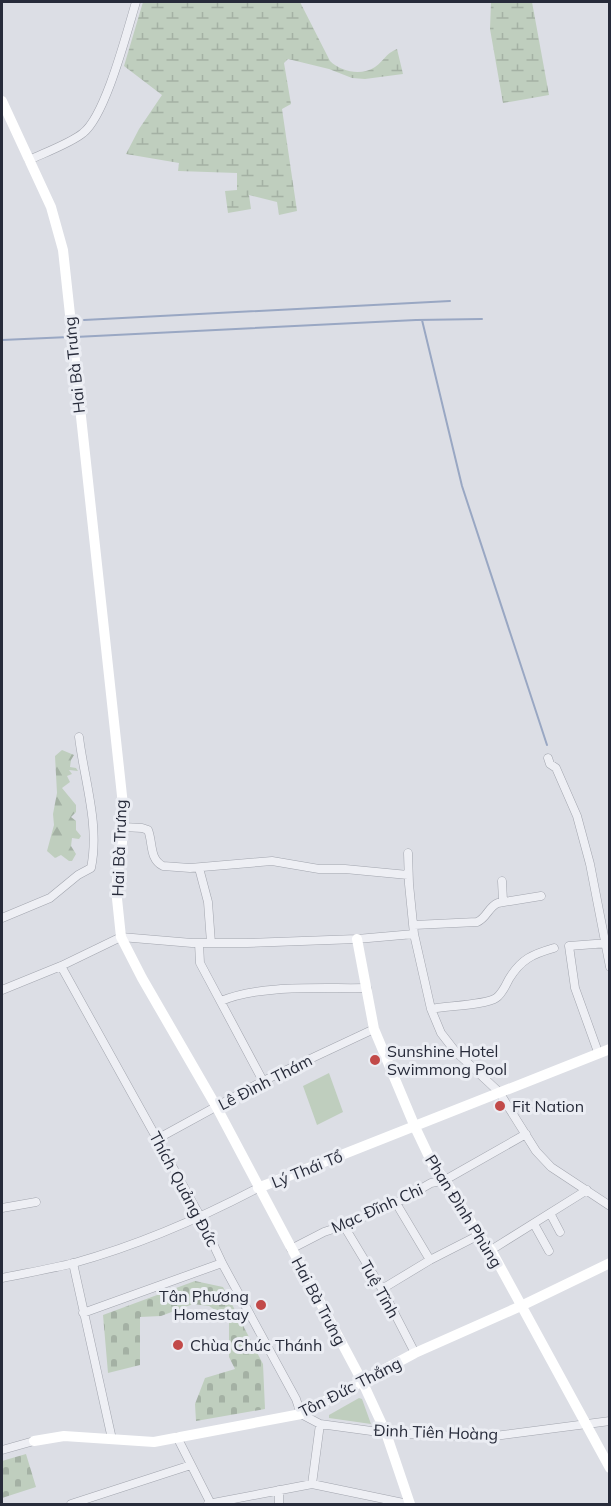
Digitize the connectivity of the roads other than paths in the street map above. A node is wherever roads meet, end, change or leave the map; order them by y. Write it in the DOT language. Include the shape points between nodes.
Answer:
graph roads {
  1 [pos="136,2"];
  2 [pos="2,101"];
  3 [pos="29,160"];
  4 [pos="79,736"];
  5 [pos="548,758"];
  6 [pos="123,827"];
  7 [pos="408,853"];
  8 [pos="199,868"];
  9 [pos="408,874"];
  10 [pos="502,881"];
  11 [pos="541,896"];
  12 [pos="503,902"];
  13 [pos="2,918"];
  14 [pos="414,925"];
  15 [pos="414,934"];
  16 [pos="121,937"];
  17 [pos="357,939"];
  18 [pos="199,943"];
  19 [pos="211,943"];
  20 [pos="607,943"];
  21 [pos="554,948"];
  22 [pos="61,966"];
  23 [pos="609,967"];
  24 [pos="367,988"];
  25 [pos="2,990"];
  26 [pos="221,1001"];
  27 [pos="431,1009"];
  28 [pos="374,1029"];
  29 [pos="604,1051"];
  30 [pos="262,1081"];
  31 [pos="499,1092"];
  32 [pos="216,1106"];
  33 [pos="415,1127"];
  34 [pos="526,1134"];
  35 [pos="157,1139"];
  36 [pos="433,1165"];
  37 [pos="445,1180"];
  38 [pos="431,1183"];
  39 [pos="258,1188"];
  40 [pos="587,1190"];
  41 [pos="36,1202"];
  42 [pos="396,1203"];
  43 [pos="609,1206"];
  44 [pos="2,1208"];
  45 [pos="550,1213"];
  46 [pos="201,1218"];
  47 [pos="534,1224"];
  48 [pos="344,1226"];
  49 [pos="560,1232"];
  50 [pos="479,1235"];
  51 [pos="291,1249"];
  52 [pos="491,1250"];
  53 [pos="549,1251"];
  54 [pos="430,1260"];
  55 [pos="73,1263"];
  56 [pos="222,1263"];
  57 [pos="609,1263"];
  58 [pos="2,1278"];
  59 [pos="382,1289"];
  60 [pos="521,1306"];
  61 [pos="83,1313"];
  62 [pos="415,1353"];
  63 [pos="362,1381"];
  64 [pos="301,1414"];
  65 [pos="609,1421"];
  66 [pos="587,1423"];
  67 [pos="320,1424"];
  68 [pos="386,1433"];
  69 [pos="177,1437"];
  70 [pos="112,1439"];
  71 [pos="34,1441"];
  72 [pos="2,1449"];
  73 [pos="191,1465"];
  74 [pos="609,1468"];
  75 [pos="312,1484"];
  76 [pos="279,1490"];
  77 [pos="71,1504"];
  78 [pos="210,1504"];
  79 [pos="279,1504"];
  80 [pos="409,1504"];
  1 -- 3 [label="street" via="117,66 96,117 83,133"];
  2 -- 3 [label="street, Hai Bà Trưng"];
  3 -- 6 [label="street, Hai Bà Trưng" via="51,207 63,250"];
  4 -- 13 [label="street" via="92,819 91,868 50,898"];
  5 -- 20 [label="street" via="577,816"];
  6 -- 8 [label="street" via="148,830 159,864"];
  6 -- 16 [label="street, Hai Bà Trưng" via="116,890"];
  7 -- 9 [label="street"];
  8 -- 9 [label="street" via="272,861 319,869"];
  8 -- 19 [label="street" via="208,902"];
  9 -- 14 [label="street"];
  10 -- 12 [label="street"];
  11 -- 12 [label="street"];
  12 -- 14 [label="street" via="493,905 477,922"];
  14 -- 15 [label="street"];
  15 -- 17 [label="street"];
  15 -- 27 [label="street"];
  16 -- 18 [label="street"];
  16 -- 22 [label="street"];
  16 -- 32 [label="street, Hai Bà Trưng"];
  17 -- 19 [label="street"];
  17 -- 24 [label="street, Phan Đình Phùng"];
  18 -- 19 [label="street"];
  18 -- 26 [label="street" via="200,963"];
  20 -- 23 [label="street"];
  20 -- 29 [label="street" via="569,946 575,988"];
  21 -- 27 [label="street" via="523,962 496,998"];
  22 -- 25 [label="street"];
  22 -- 35 [label="street, Thích Quảng Đức"];
  24 -- 26 [label="street" via="265,990"];
  24 -- 28 [label="street, Phan Đình Phùng"];
  26 -- 30 [label="street"];
  27 -- 31 [label="street" via="441,1033 455,1051"];
  28 -- 30 [label="street, Lê Đình Thám"];
  28 -- 33 [label="street, Phan Đình Phùng"];
  29 -- 31 [label="street, Lý Thái Tổ"];
  30 -- 32 [label="street, Lê Đình Thám"];
  31 -- 33 [label="street, Lý Thái Tổ"];
  31 -- 34 [label="street"];
  32 -- 35 [label="street, Lê Đình Thám"];
  32 -- 39 [label="street, Hai Bà Trưng"];
  33 -- 36 [label="street, Phan Đình Phùng"];
  33 -- 39 [label="street, Lý Thái Tổ"];
  34 -- 37 [label="street, Mạc Đĩnh Chi"];
  34 -- 40 [label="street" via="551,1167"];
  35 -- 46 [label="street, Thích Quảng Đức"];
  36 -- 37 [label="street, Phan Đình Phùng"];
  36 -- 38 [label="street"];
  37 -- 38 [label="street, Mạc Đĩnh Chi"];
  37 -- 50 [label="street, Phan Đình Phùng"];
  38 -- 42 [label="street, Mạc Đĩnh Chi"];
  39 -- 46 [label="street, Lý Thái Tổ"];
  39 -- 51 [label="street, Hai Bà Trưng"];
  40 -- 43 [label="street"];
  40 -- 45 [label="street"];
  41 -- 44 [label="street"];
  42 -- 48 [label="street, Mạc Đĩnh Chi"];
  42 -- 54 [label="street"];
  45 -- 47 [label="street"];
  45 -- 49 [label="street"];
  46 -- 55 [label="street, Lý Thái Tổ"];
  46 -- 56 [label="street, Thích Quảng Đức"];
  47 -- 52 [label="street"];
  47 -- 53 [label="street"];
  48 -- 51 [label="street, Mạc Đĩnh Chi"];
  48 -- 59 [label="street, Tuệ Tĩnh"];
  50 -- 52 [label="street, Phan Đình Phùng"];
  50 -- 54 [label="street"];
  51 -- 63 [label="street, Hai Bà Trưng"];
  52 -- 60 [label="street, Phan Đình Phùng"];
  54 -- 59 [label="street"];
  55 -- 58 [label="street, Lý Thái Tổ"];
  55 -- 61 [label="street"];
  56 -- 61 [label="street"];
  56 -- 64 [label="street, Thích Quảng Đức"];
  57 -- 60 [label="street, Tôn Đức Thắng"];
  59 -- 62 [label="street, Tuệ Tĩnh"];
  60 -- 62 [label="street, Tôn Đức Thắng"];
  60 -- 66 [label="street, Phan Đình Phùng"];
  61 -- 70 [label="street"];
  62 -- 63 [label="street, Tôn Đức Thắng"];
  63 -- 64 [label="street, Tôn Đức Thắng"];
  63 -- 68 [label="street, Hai Bà Trưng"];
  64 -- 67 [label="street, Đinh Tiên Hoàng"];
  64 -- 69 [label="street, Tôn Đức Thắng"];
  65 -- 66 [label="street, Đinh Tiên Hoàng"];
  66 -- 68 [label="street, Đinh Tiên Hoàng" via="487,1437"];
  66 -- 74 [label="street, Phan Đình Phùng"];
  67 -- 68 [label="street, Đinh Tiên Hoàng"];
  67 -- 75 [label="street"];
  68 -- 80 [label="street, Hai Bà Trưng"];
  69 -- 70 [label="street, Tôn Đức Thắng" via="154,1442"];
  69 -- 73 [label="street"];
  70 -- 71 [label="street, Tôn Đức Thắng" via="64,1436"];
  71 -- 72 [label="street, Tôn Đức Thắng"];
  73 -- 77 [label="street"];
  73 -- 78 [label="street"];
  75 -- 76 [label="street"];
  75 -- 80 [label="street"];
  76 -- 78 [label="street"];
  76 -- 79 [label="street"];
}
